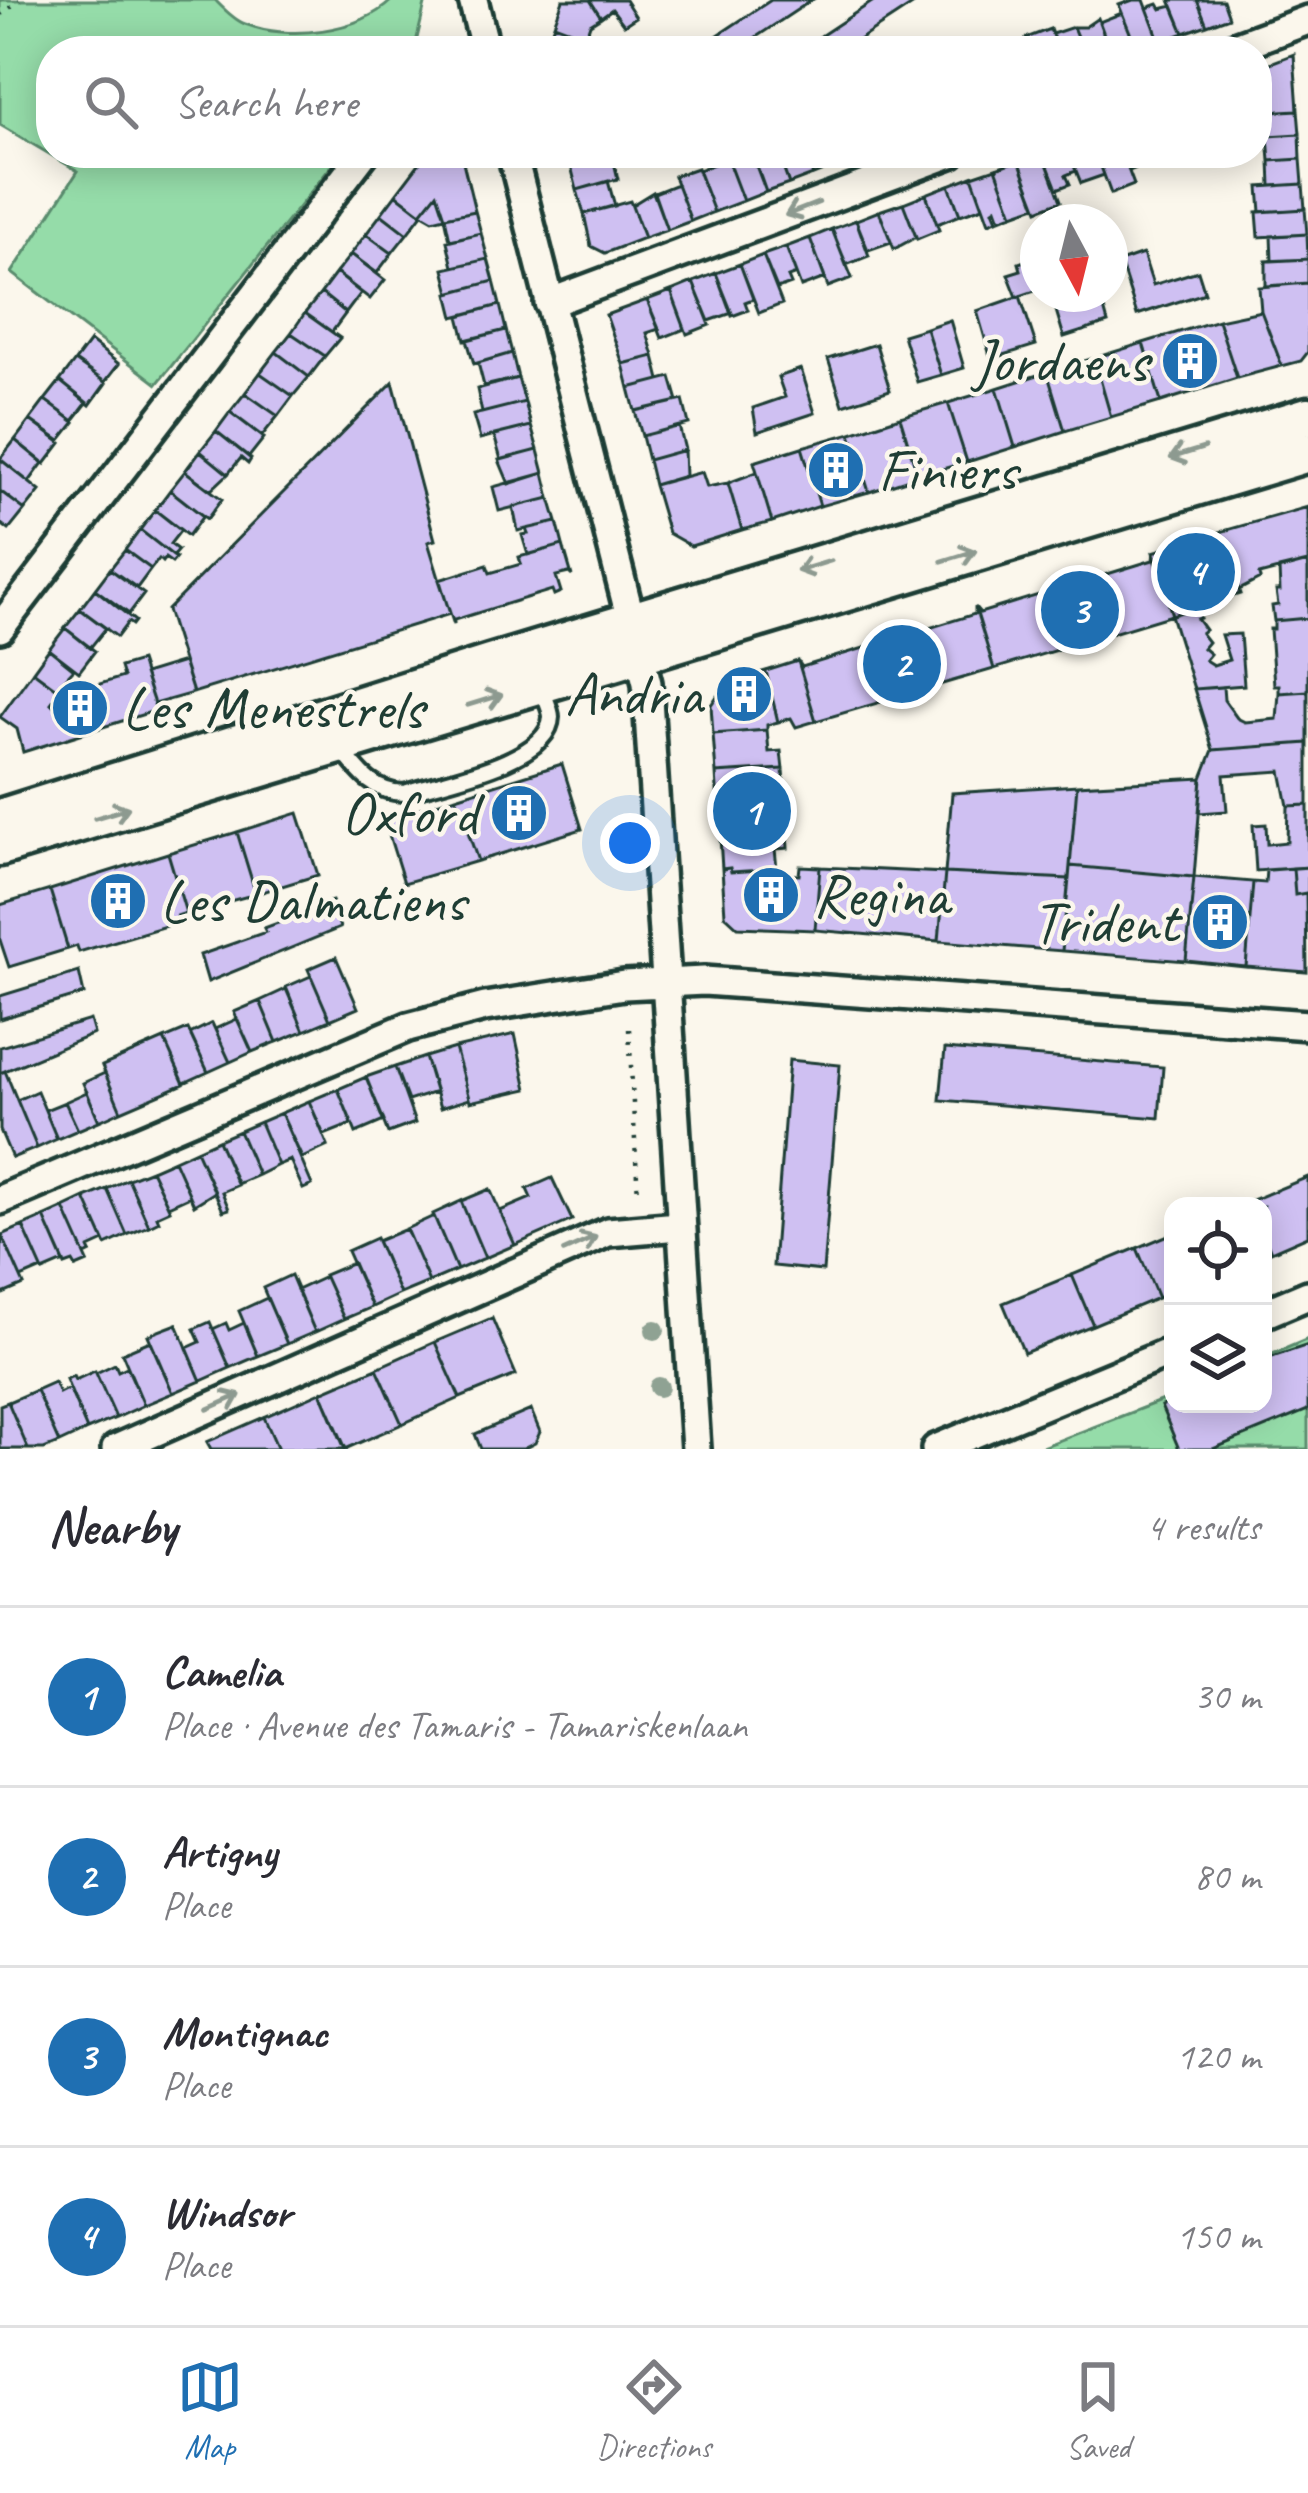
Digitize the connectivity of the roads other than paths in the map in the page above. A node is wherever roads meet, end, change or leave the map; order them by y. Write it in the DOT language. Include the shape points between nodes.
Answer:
graph roads {
  1 [pos="473,0"];
  2 [pos="1308,20"];
  3 [pos="482,36"];
  4 [pos="1265,36"];
  5 [pos="353,168"];
  6 [pos="516,168"];
  7 [pos="911,168"];
  8 [pos="548,303"];
  9 [pos="1308,416"];
  10 [pos="1308,453"];
  11 [pos="0,628"];
  12 [pos="637,636"];
  13 [pos="540,683"];
  14 [pos="338,745"];
  15 [pos="0,818"];
  16 [pos="0,847"];
  17 [pos="664,983"];
  18 [pos="1308,1025"];
  19 [pos="0,1201"];
  20 [pos="680,1226"];
  21 [pos="1308,1295"];
  22 [pos="1272,1310"];
  23 [pos="1164,1355"];
  24 [pos="116,1449"];
  25 [pos="695,1449"];
  26 [pos="936,1449"];
  1 -- 3 [label="street"];
  2 -- 4 [label="street"];
  5 -- 11 [label="street"];
  6 -- 8 [label="street"];
  7 -- 8 [label="street, one-way"];
  8 -- 12 [label="street"];
  9 -- 12 [label="street, one-way"];
  12 -- 10 [label="street, one-way"];
  12 -- 13 [label="street"];
  12 -- 15 [label="street"];
  12 -- 17 [label="street" via="647,683"];
  14 -- 13 [label="street, one-way"];
  13 -- 14 [label="lane" via="551,717 533,747 404,793 374,785"];
  16 -- 14 [label="street, one-way"];
  17 -- 18 [label="street"];
  17 -- 19 [label="street" via="485,1007 408,1027"];
  17 -- 20 [label="street"];
  24 -- 20 [label="street, one-way" via="608,1232"];
  20 -- 25 [label="street"];
  21 -- 22 [label="street"];
  23 -- 26 [label="street"];
}
